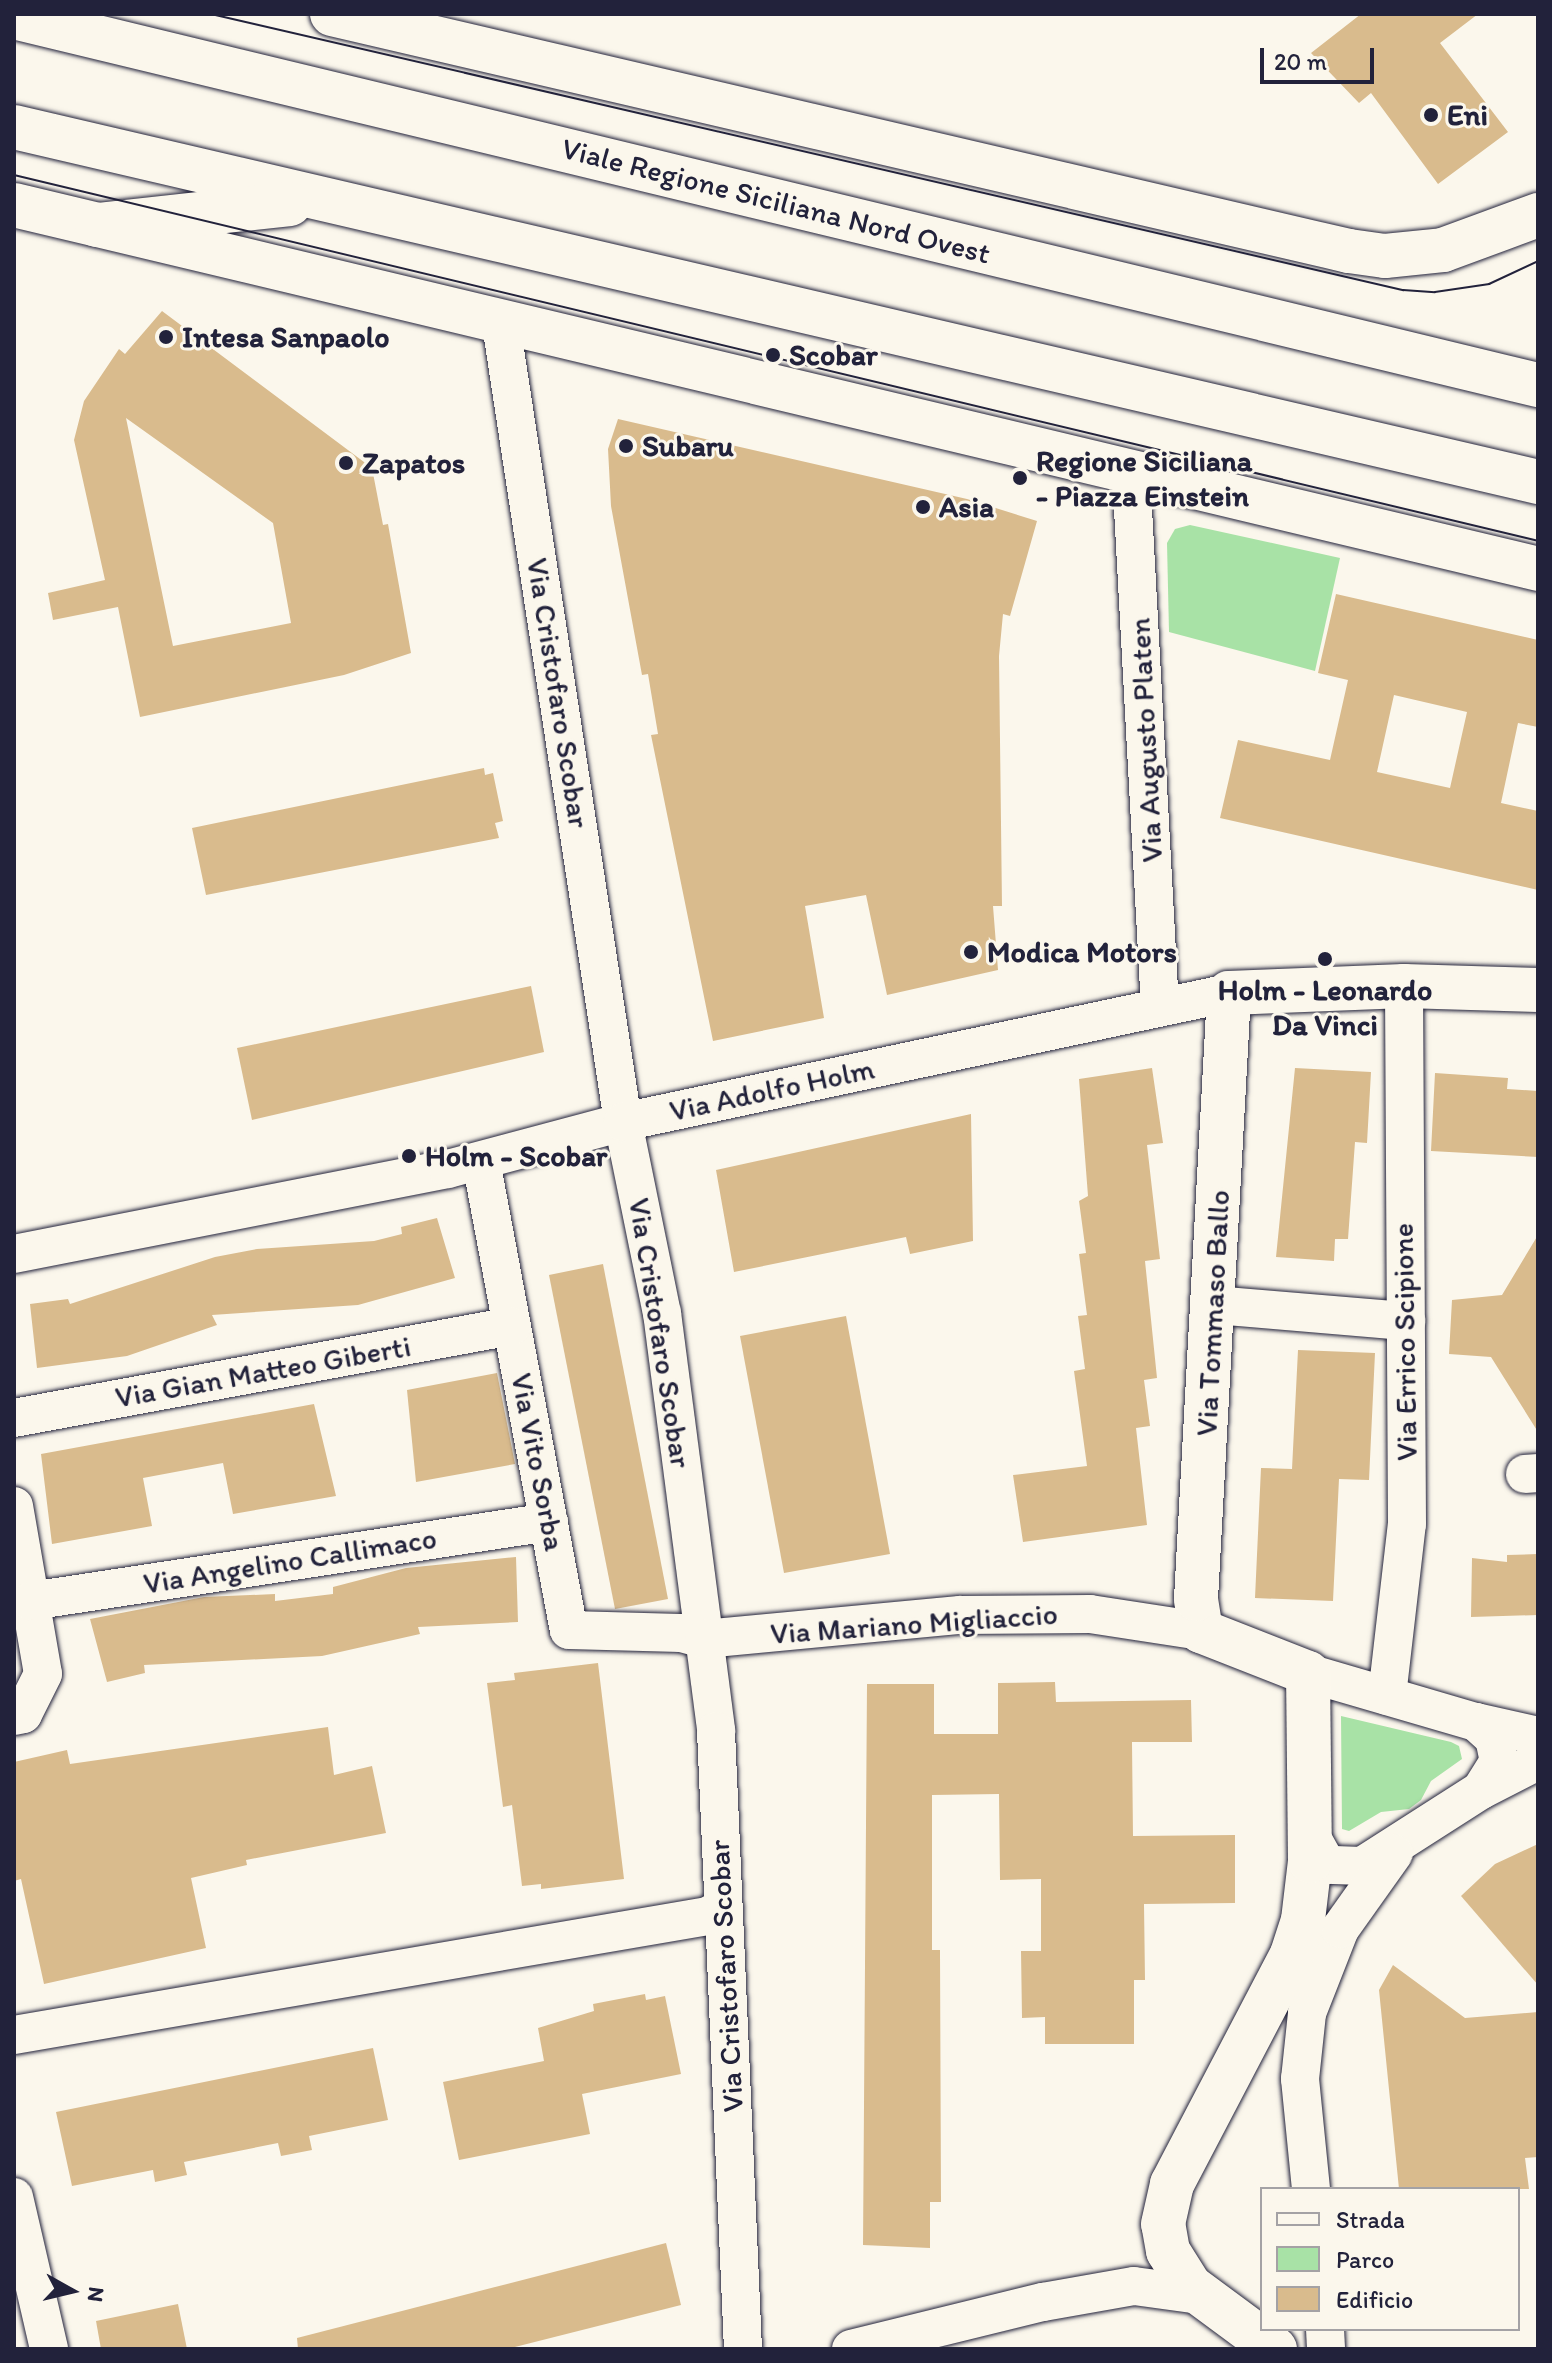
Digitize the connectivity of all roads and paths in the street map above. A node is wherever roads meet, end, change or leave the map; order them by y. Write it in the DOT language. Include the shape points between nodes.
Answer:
graph roads {
  1 [pos="332,14"];
  2 [pos="14,17"];
  3 [pos="14,127"];
  4 [pos="328,201"];
  5 [pos="14,205"];
  6 [pos="1538,215"];
  7 [pos="97,225"];
  8 [pos="501,324"];
  9 [pos="1538,385"];
  10 [pos="1131,472"];
  11 [pos="1538,482"];
  12 [pos="1538,569"];
  13 [pos="1404,986"];
  14 [pos="1538,990"];
  15 [pos="1229,993"];
  16 [pos="1160,1007"];
  17 [pos="623,1122"];
  18 [pos="481,1161"];
  19 [pos="14,1254"];
  20 [pos="1214,1305"];
  21 [pos="1406,1321"];
  22 [pos="512,1326"];
  23 [pos="14,1418"];
  24 [pos="14,1506"];
  25 [pos="549,1522"];
  26 [pos="31,1601"];
  27 [pos="1201,1631"];
  28 [pos="704,1639"];
  29 [pos="1308,1673"];
  30 [pos="1387,1696"];
  31 [pos="14,1716"];
  32 [pos="1476,1722"];
  33 [pos="1538,1736"];
  34 [pos="1538,1761"];
  35 [pos="1481,1790"];
  36 [pos="1310,1834"];
  37 [pos="1399,1846"];
  38 [pos="723,1907"];
  39 [pos="1307,1961"];
  40 [pos="14,2035"];
  41 [pos="1311,2187"];
  42 [pos="14,2197"];
  43 [pos="1231,2309"];
  44 [pos="49,2349"];
  45 [pos="743,2349"];
  46 [pos="851,2349"];
  47 [pos="1275,2349"];
  1 -- 6 [label="street" via="1349,251 1385,256 1443,250"];
  2 -- 9 [label="street, Viale Regione Siciliana Nord Ovest"];
  3 -- 4 [label="street"];
  4 -- 7 [label="street"];
  4 -- 11 [label="street"];
  5 -- 7 [label="street"];
  7 -- 8 [label="street"];
  8 -- 10 [label="street"];
  8 -- 17 [label="street, Via Cristofaro Scobar"];
  10 -- 12 [label="street"];
  10 -- 16 [label="street, Via Augusto Platen"];
  13 -- 14 [label="street, Via Adolfo Holm"];
  13 -- 15 [label="street, Via Adolfo Holm"];
  13 -- 21 [label="street, Via Errico Scipione"];
  15 -- 16 [label="street, Via Adolfo Holm"];
  15 -- 20 [label="street, Via Tommaso Ballo"];
  16 -- 17 [label="street, Via Adolfo Holm"];
  17 -- 18 [label="street, Via Adolfo Holm"];
  17 -- 28 [label="street, Via Cristofaro Scobar" via="662,1313"];
  18 -- 19 [label="street, Via Adolfo Holm"];
  18 -- 22 [label="street, Via Vito Sorba"];
  20 -- 21 [label="street"];
  20 -- 27 [label="street, Via Tommaso Ballo" via="1196,1599"];
  21 -- 30 [label="street, Via Errico Scipione" via="1407,1524"];
  22 -- 23 [label="street, Via Gian Matteo Giberti"];
  22 -- 25 [label="street, Via Vito Sorba"];
  24 -- 26 [label="street"];
  25 -- 26 [label="street, Via Angelino Callimaco"];
  25 -- 28 [label="street, Via Vito Sorba" via="569,1630 681,1633"];
  26 -- 31 [label="street" via="43,1674 23,1714"];
  27 -- 28 [label="street, Via Mariano Migliaccio" via="1090,1614 960,1615"];
  27 -- 29 [label="street, Via Mariano Migliaccio"];
  28 -- 38 [label="street, Via Cristofaro Scobar" via="716,1731"];
  29 -- 30 [label="street"];
  29 -- 36 [label="street"];
  30 -- 32 [label="street"];
  32 -- 33 [label="street"];
  32 -- 35 [label="street" via="1499,1750 1496,1773"];
  34 -- 35 [label="street"];
  35 -- 37 [label="street"];
  36 -- 37 [label="street" via="1319,1857 1339,1869 1362,1866"];
  36 -- 39 [label="street"];
  37 -- 39 [label="street" via="1340,1929"];
  38 -- 40 [label="street" via="708,1916"];
  38 -- 45 [label="street, Via Cristofaro Scobar"];
  39 -- 41 [label="street" via="1301,2041"];
  39 -- 43 [label="street" via="1167,2197 1163,2224 1168,2251 1181,2276"];
  42 -- 44 [label="street"];
  43 -- 46 [label="street" via="1134,2286 1043,2302"];
  43 -- 47 [label="street"];
}
